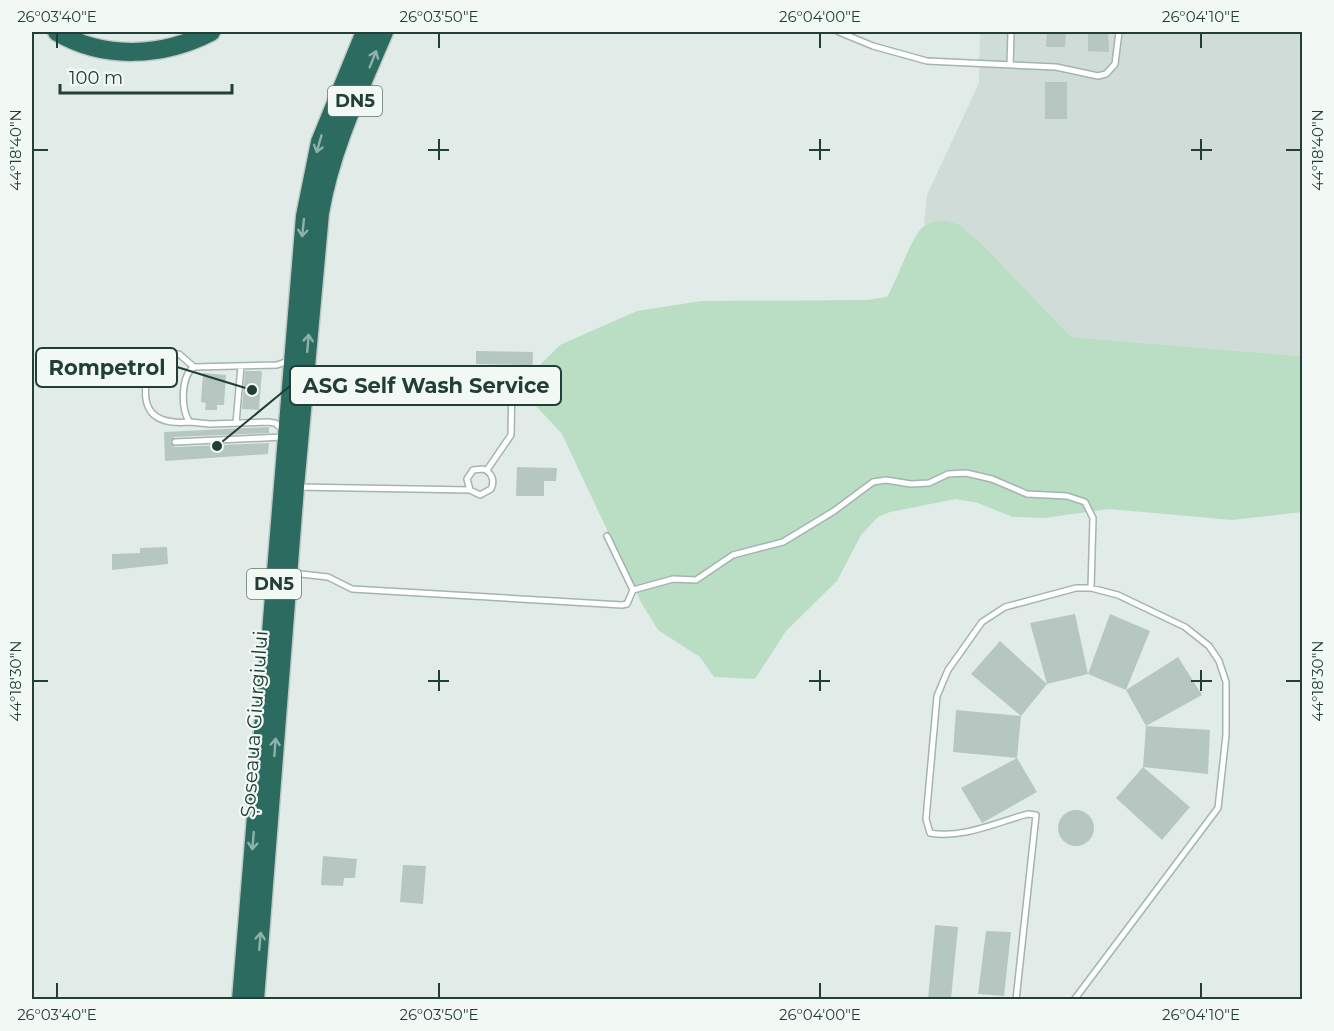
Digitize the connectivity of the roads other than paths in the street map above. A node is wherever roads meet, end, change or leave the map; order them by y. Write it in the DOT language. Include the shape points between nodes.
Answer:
graph roads {
  1 [pos="57,32"];
  2 [pos="211,32"];
  3 [pos="365,32"];
  4 [pos="384,32"];
  5 [pos="838,32"];
  6 [pos="1011,32"];
  7 [pos="1119,32"];
  8 [pos="1010,65"];
  9 [pos="292,358"];
  10 [pos="241,366"];
  11 [pos="194,367"];
  12 [pos="512,379"];
  13 [pos="190,422"];
  14 [pos="236,423"];
  15 [pos="286,436"];
  16 [pos="175,442"];
  17 [pos="487,470"];
  18 [pos="295,487"];
  19 [pos="470,490"];
  20 [pos="607,536"];
  21 [pos="288,572"];
  22 [pos="1091,588"];
  23 [pos="633,590"];
  24 [pos="241,999"];
  25 [pos="255,999"];
  26 [pos="1016,999"];
  27 [pos="1074,999"];
  1 -- 2 [label="highway" via="101,49 136,52 171,48"];
  3 -- 9 [label="highway, Șoseaua Giurgiului / DN5, one-way" via="333,105 312,170 304,216"];
  18 -- 4 [label="highway, Șoseaua Giurgiului / DN5, one-way" via="323,195 341,133"];
  5 -- 8 [label="lane" via="911,58 948,64"];
  6 -- 8 [label="lane"];
  7 -- 8 [label="lane" via="1115,64 1106,74"];
  9 -- 10 [label="lane" via="277,365"];
  9 -- 15 [label="highway, Șoseaua Giurgiului / DN5"];
  10 -- 11 [label="lane"];
  10 -- 14 [label="lane"];
  11 -- 13 [label="lane" via="188,372 185,388 185,415"];
  11 -- 13 [label="lane" via="179,354 162,355 150,364 146,394 153,417"];
  12 -- 17 [label="lane" via="511,435"];
  13 -- 14 [label="lane"];
  14 -- 15 [label="lane" via="275,423"];
  15 -- 16 [label="lane"];
  15 -- 24 [label="highway, Șoseaua Giurgiului / DN5, one-way"];
  17 -- 19 [label="lane" via="477,468 468,475"];
  17 -- 19 [label="lane" via="493,481 490,489 480,495"];
  18 -- 19 [label="lane"];
  18 -- 21 [label="highway, Șoseaua Giurgiului / DN5"];
  20 -- 23 [label="lane"];
  21 -- 23 [label="lane" via="328,577 352,590 603,605 627,604"];
  25 -- 21 [label="highway, Șoseaua Giurgiului / DN5, one-way"];
  22 -- 23 [label="lane" via="1093,518 1085,502 1068,496 1027,494 966,473 948,474 929,483 873,482 783,542 733,555 696,580 673,579"];
  22 -- 26 [label="lane" via="1076,588 1005,607 982,622 948,670 937,696 926,819 930,833 979,829 1036,815"];
  22 -- 27 [label="lane" via="1118,595 1185,627 1209,646 1226,682 1226,735 1218,808"];
}
